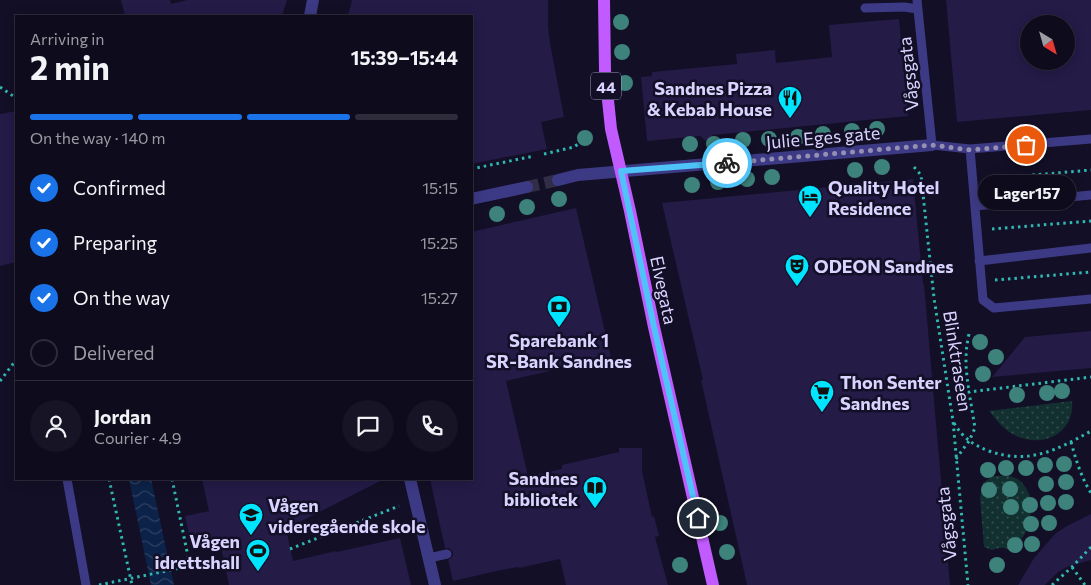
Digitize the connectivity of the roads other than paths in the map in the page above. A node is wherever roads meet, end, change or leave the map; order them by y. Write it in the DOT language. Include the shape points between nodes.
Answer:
graph roads {
  1 [pos="314,0"];
  2 [pos="604,0"];
  3 [pos="918,5"];
  4 [pos="865,8"];
  5 [pos="310,15"];
  6 [pos="1091,139"];
  7 [pos="932,145"];
  8 [pos="970,150"];
  9 [pos="621,171"];
  10 [pos="558,180"];
  11 [pos="527,187"];
  12 [pos="1091,195"];
  13 [pos="473,199"];
  14 [pos="975,206"];
  15 [pos="1091,248"];
  16 [pos="979,261"];
  17 [pos="1091,299"];
  18 [pos="67,480"];
  19 [pos="410,480"];
  20 [pos="447,554"];
  21 [pos="429,558"];
  22 [pos="86,585"];
  23 [pos="435,585"];
  24 [pos="713,585"];
  1 -- 5 [label="street"];
  2 -- 9 [label="main road, Elvegata / 44" via="604,71 611,129"];
  3 -- 4 [label="lane"];
  3 -- 7 [label="lane, Vågsgata"];
  6 -- 8 [label="lane, Julie Eges gate"];
  7 -- 8 [label="lane, Julie Eges gate"];
  7 -- 9 [label="street, Julie Eges gate"];
  8 -- 14 [label="lane"];
  9 -- 10 [label="street, Julie Eges gate"];
  9 -- 24 [label="main road, Elvegata / 44"];
  11 -- 13 [label="street"];
  12 -- 14 [label="lane"];
  14 -- 16 [label="lane"];
  15 -- 16 [label="lane"];
  16 -- 17 [label="lane" via="983,300 994,308"];
  18 -- 22 [label="lane"];
  19 -- 21 [label="street"];
  20 -- 21 [label="lane"];
  21 -- 23 [label="street"];
}
